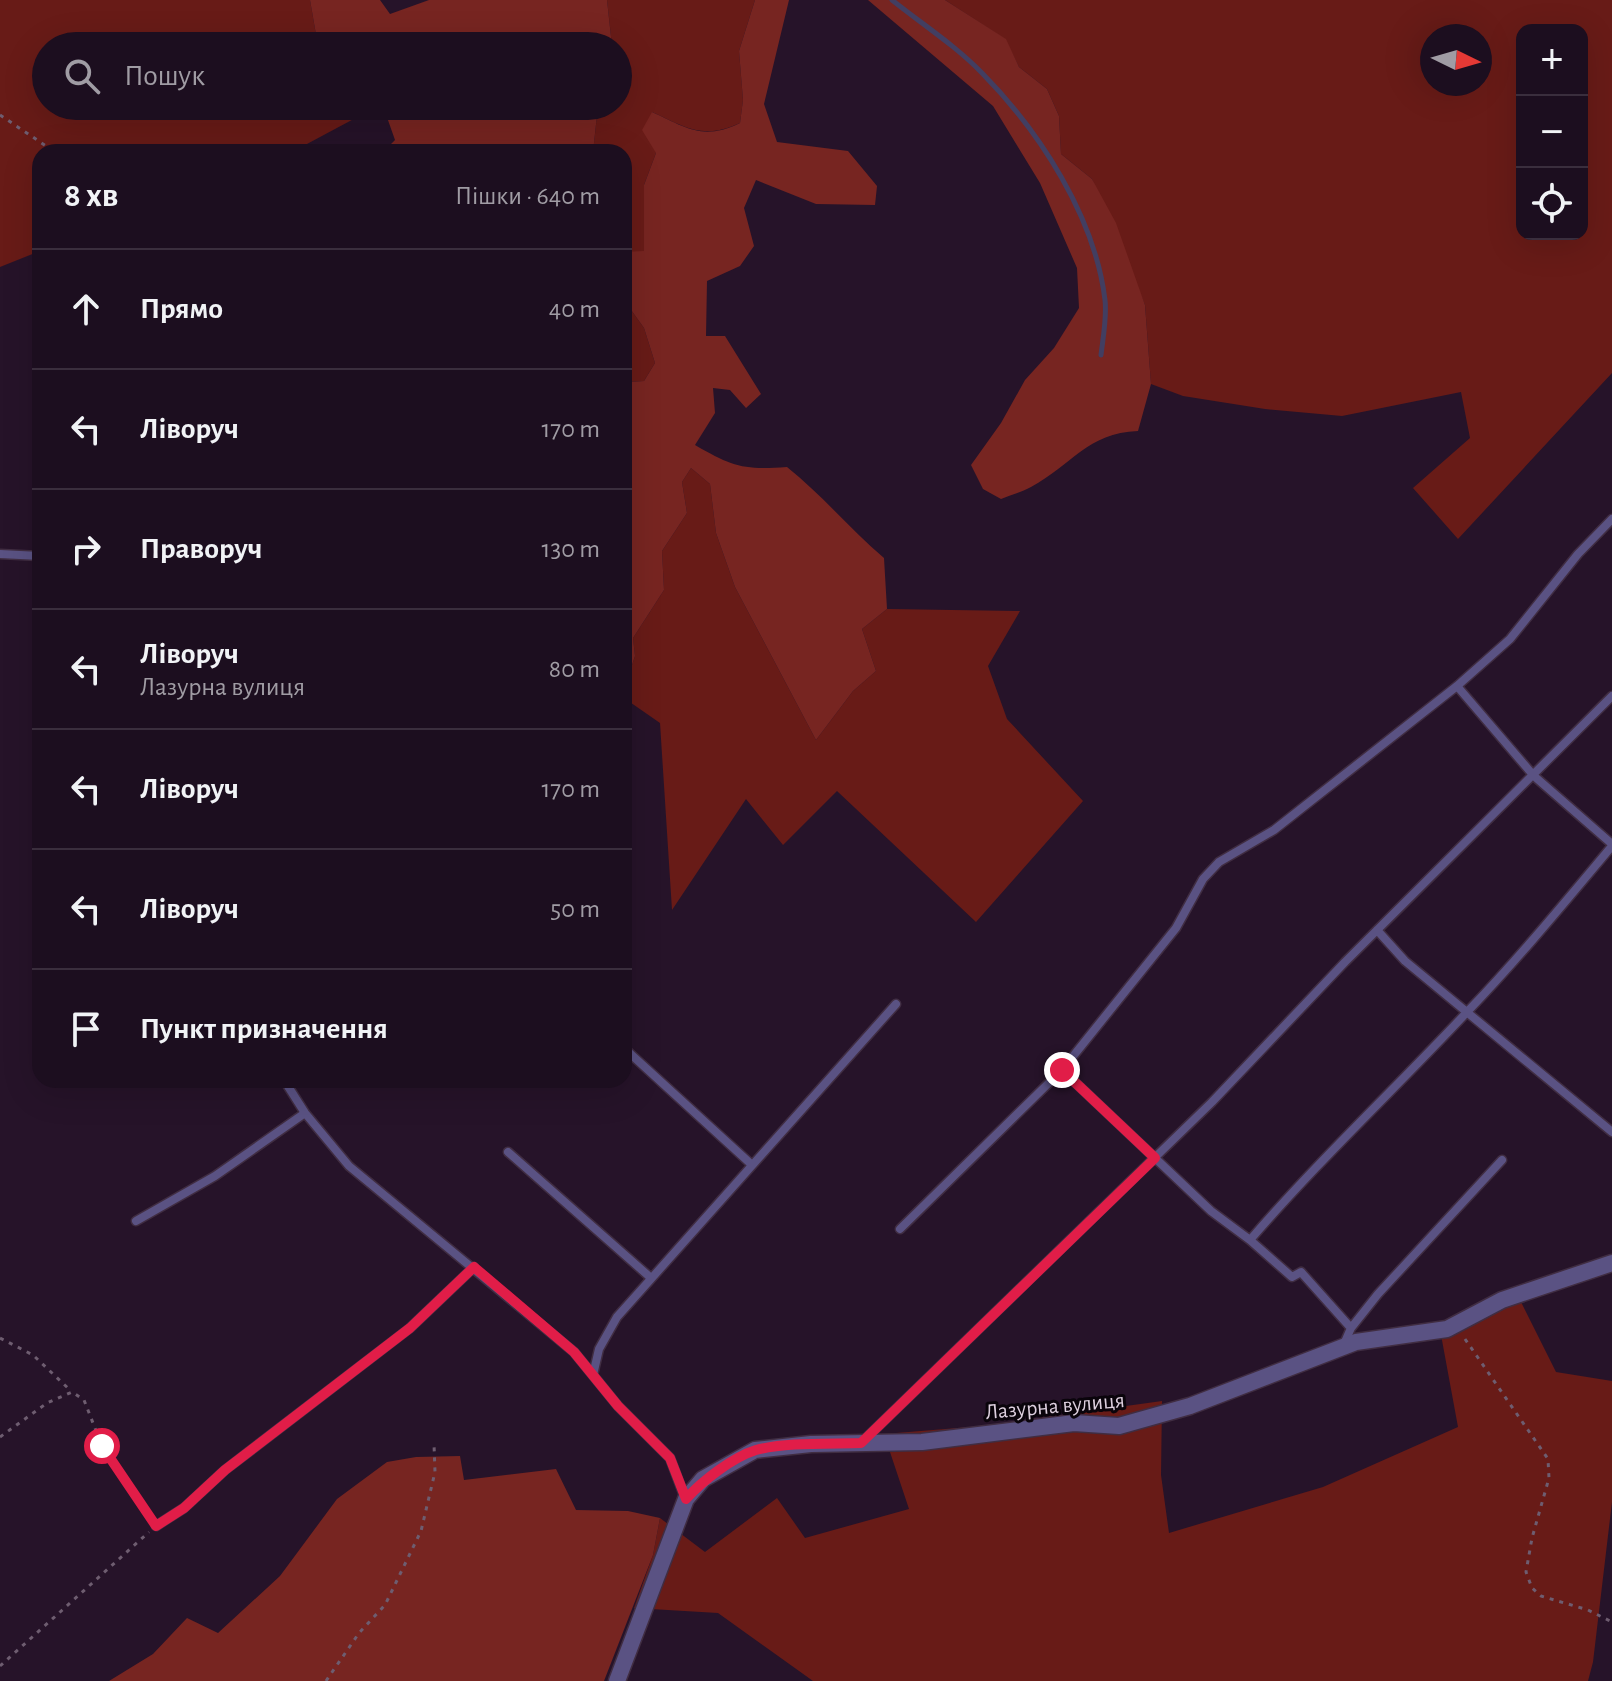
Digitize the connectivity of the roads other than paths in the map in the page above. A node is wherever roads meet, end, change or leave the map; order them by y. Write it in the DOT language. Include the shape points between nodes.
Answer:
graph roads {
  1 [pos="1612,519"];
  2 [pos="0,554"];
  3 [pos="32,556"];
  4 [pos="1457,686"];
  5 [pos="1612,696"];
  6 [pos="1534,776"];
  7 [pos="1612,845"];
  8 [pos="1377,930"];
  9 [pos="896,1004"];
  10 [pos="1467,1013"];
  11 [pos="632,1055"];
  12 [pos="1062,1070"];
  13 [pos="289,1088"];
  14 [pos="305,1113"];
  15 [pos="1612,1132"];
  16 [pos="508,1152"];
  17 [pos="1155,1158"];
  18 [pos="1502,1160"];
  19 [pos="751,1164"];
  20 [pos="136,1221"];
  21 [pos="900,1229"];
  22 [pos="1250,1240"];
  23 [pos="1612,1263"];
  24 [pos="474,1267"];
  25 [pos="651,1278"];
  26 [pos="1351,1328"];
  27 [pos="1342,1348"];
  28 [pos="593,1375"];
  29 [pos="861,1443"];
  30 [pos="686,1499"];
  31 [pos="156,1526"];
  32 [pos="617,1681"];
  1 -- 4 [label="lane" via="1510,639"];
  2 -- 3 [label="lane"];
  4 -- 6 [label="lane"];
  4 -- 12 [label="lane" via="1274,830 1219,862 1203,879 1176,928"];
  5 -- 6 [label="lane"];
  6 -- 7 [label="lane"];
  6 -- 8 [label="lane"];
  7 -- 10 [label="lane"];
  8 -- 10 [label="lane"];
  8 -- 17 [label="lane"];
  9 -- 19 [label="lane"];
  10 -- 15 [label="lane"];
  10 -- 22 [label="lane"];
  11 -- 19 [label="lane"];
  12 -- 17 [label="lane"];
  12 -- 21 [label="lane"];
  13 -- 14 [label="lane"];
  14 -- 20 [label="lane" via="215,1176"];
  14 -- 24 [label="lane" via="349,1166"];
  16 -- 25 [label="lane"];
  17 -- 22 [label="lane"];
  17 -- 29 [label="lane"];
  18 -- 26 [label="lane"];
  19 -- 25 [label="lane"];
  22 -- 26 [label="lane" via="1292,1277 1301,1272"];
  23 -- 27 [label="street, Лазурна вулиця" via="1502,1300 1447,1329"];
  24 -- 28 [label="lane" via="574,1352"];
  24 -- 31 [label="lane" via="410,1328"];
  25 -- 28 [label="lane" via="617,1317 599,1349"];
  26 -- 27 [label="lane"];
  27 -- 29 [label="street, Лазурна вулиця" via="1190,1406 1119,1426 1074,1423 922,1442"];
  28 -- 30 [label="lane" via="670,1458"];
  29 -- 30 [label="street, Лазурна вулиця" via="755,1450 703,1479"];
  30 -- 32 [label="street, Лазурна вулиця"];
}
